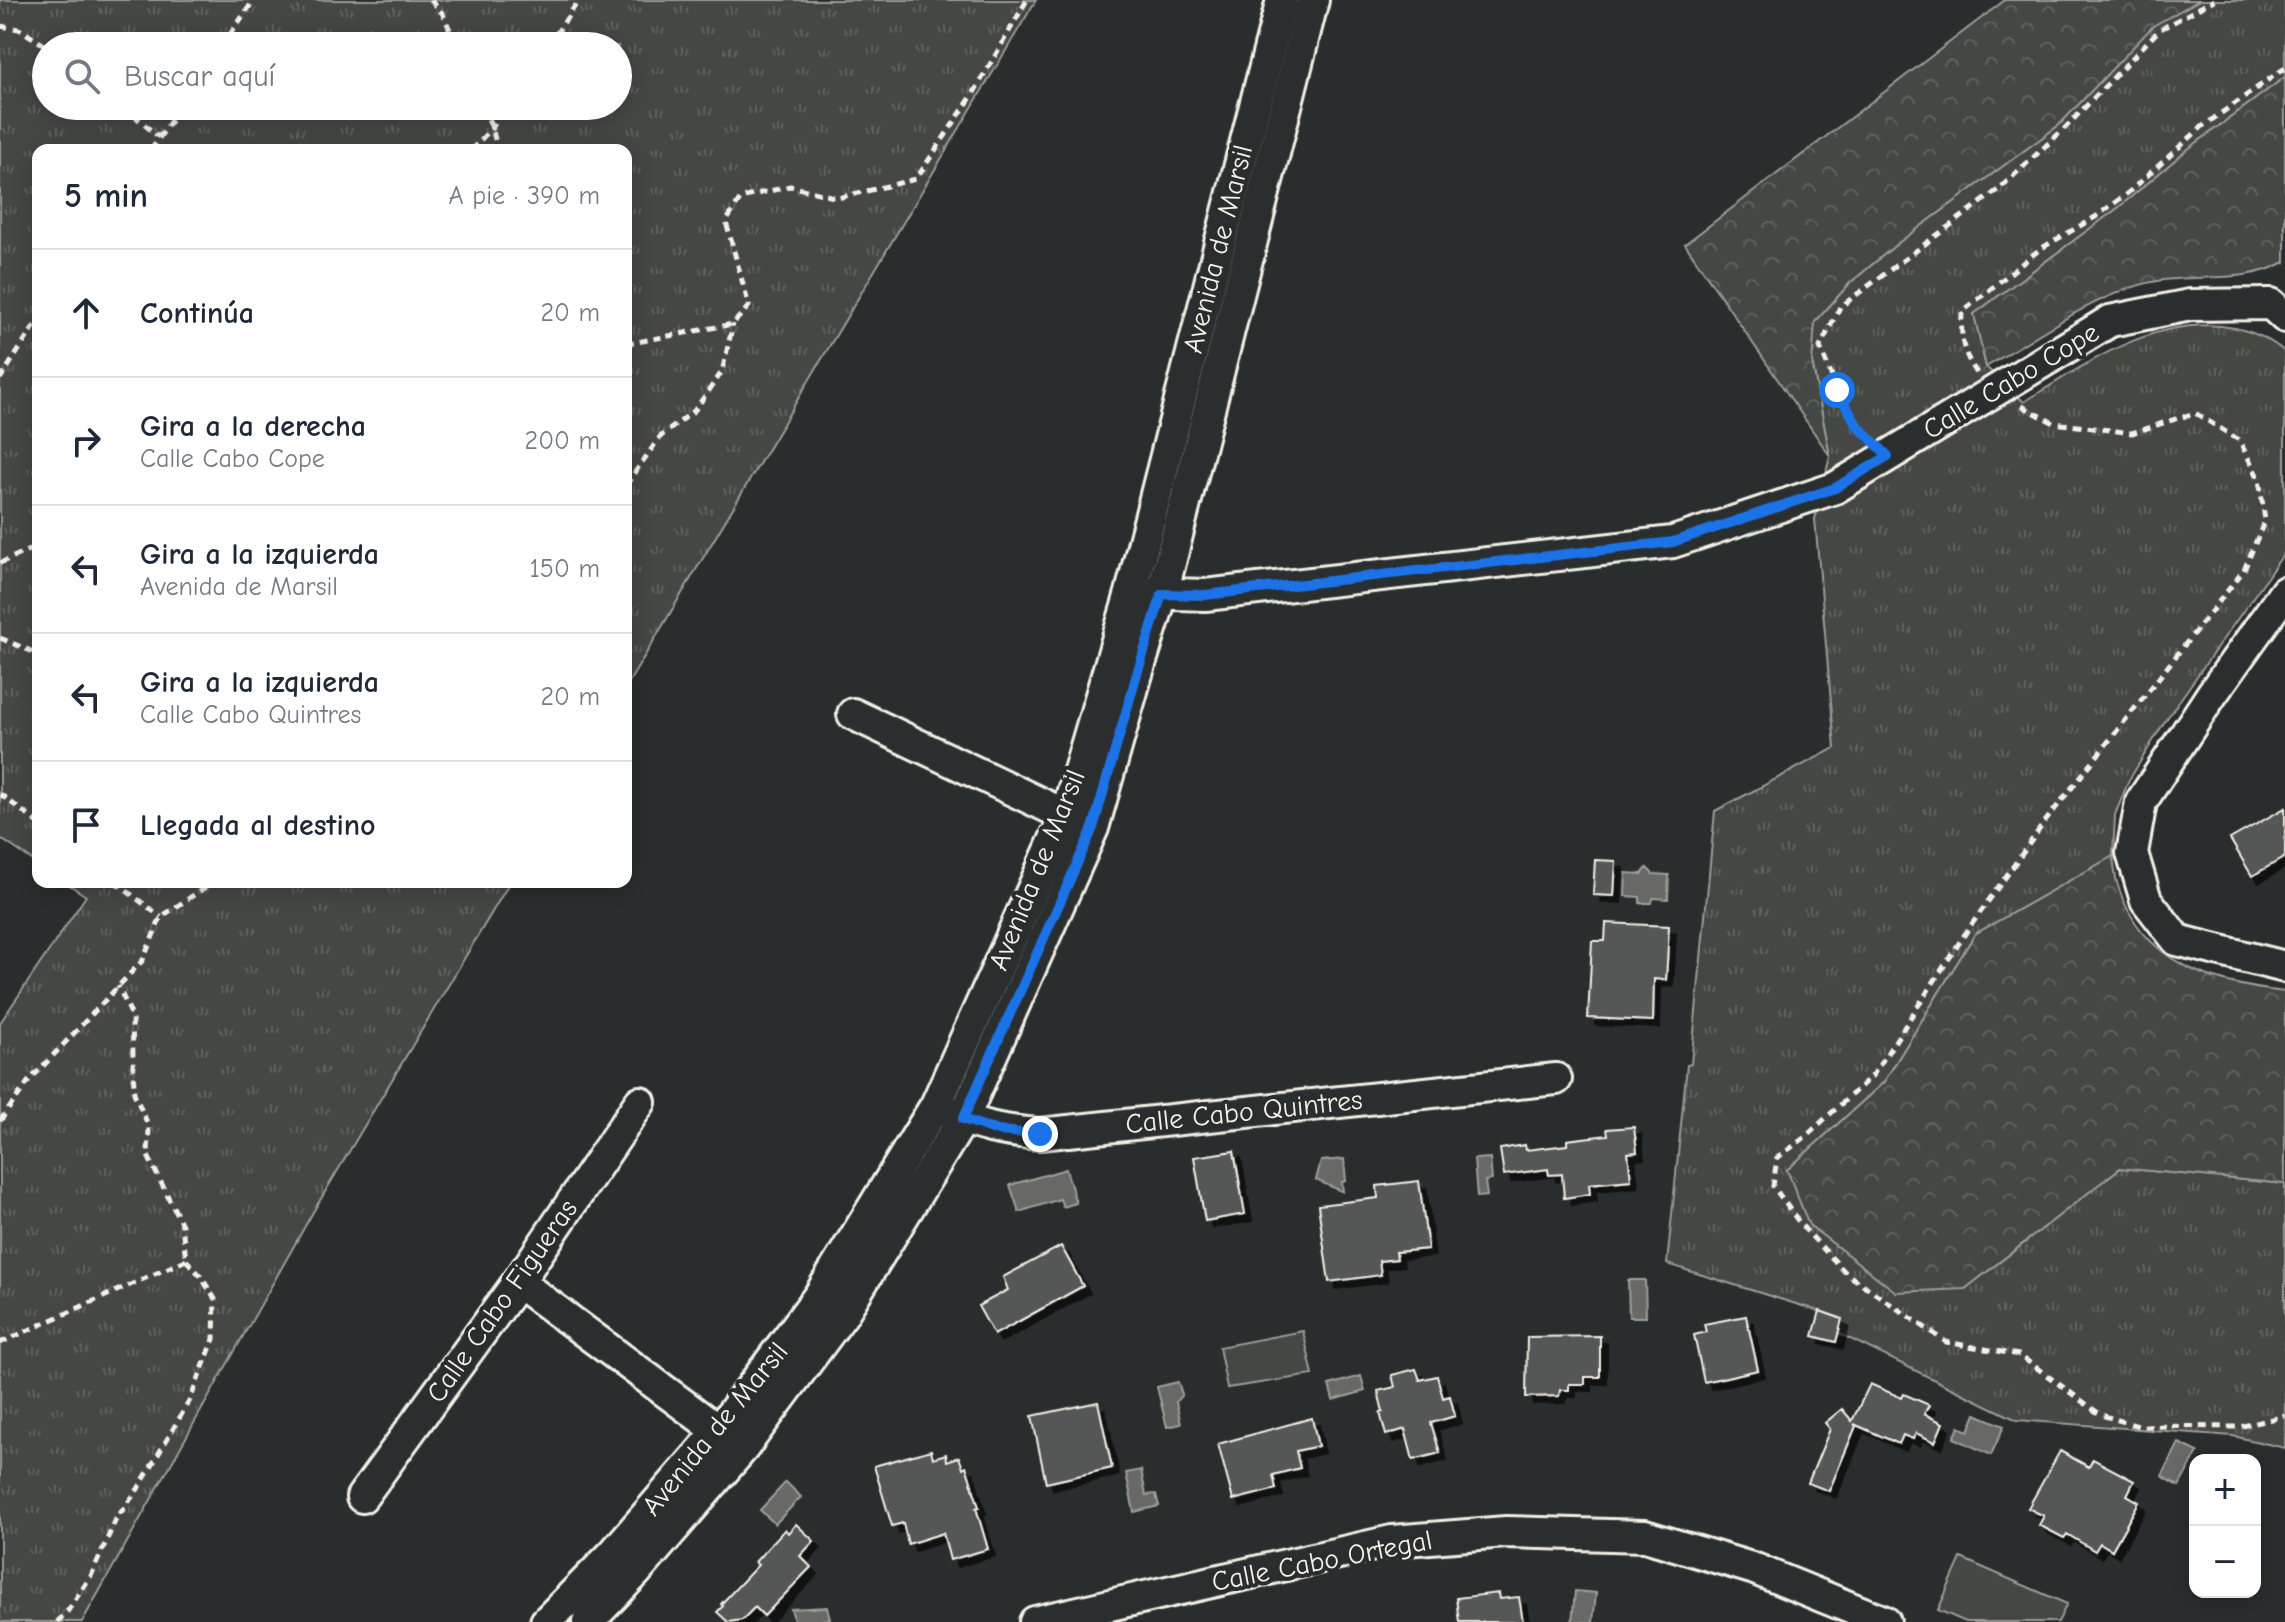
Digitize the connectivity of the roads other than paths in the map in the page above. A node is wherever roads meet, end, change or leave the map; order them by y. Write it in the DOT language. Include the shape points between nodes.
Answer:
graph roads {
  1 [pos="1282,0"];
  2 [pos="1313,0"];
  3 [pos="2280,304"];
  4 [pos="2285,592"];
  5 [pos="1131,593"];
  6 [pos="1162,594"];
  7 [pos="853,714"];
  8 [pos="1066,815"];
  9 [pos="1093,828"];
  10 [pos="2285,967"];
  11 [pos="1556,1079"];
  12 [pos="640,1102"];
  13 [pos="936,1105"];
  14 [pos="963,1119"];
  15 [pos="518,1282"];
  16 [pos="731,1440"];
  17 [pos="362,1497"];
  18 [pos="546,1622"];
  19 [pos="588,1622"];
  20 [pos="1035,1622"];
  21 [pos="1885,1622"];
  1 -- 5 [label="street, Avenida de Marsil"];
  2 -- 6 [label="street, Avenida de Marsil"];
  3 -- 6 [label="street, Calle Cabo Cope" via="2190,305 2110,321 1835,488 1673,542 1205,595"];
  4 -- 10 [label="street" via="2141,802 2132,853 2146,900 2177,940"];
  5 -- 6 [label="street, Calle Cabo Cope"];
  5 -- 8 [label="street, Avenida de Marsil"];
  6 -- 9 [label="street, Avenida de Marsil"];
  7 -- 8 [label="street"];
  8 -- 9 [label="street"];
  8 -- 13 [label="street, Avenida de Marsil"];
  9 -- 14 [label="street, Avenida de Marsil"];
  11 -- 14 [label="street, Calle Cabo Quintres" via="1040,1134 998,1131"];
  12 -- 15 [label="street, Calle Cabo Figueras"];
  13 -- 14 [label="street, Calle Cabo Quintres"];
  13 -- 16 [label="street, Avenida de Marsil"];
  14 -- 16 [label="street, Avenida de Marsil" via="842,1315"];
  15 -- 16 [label="street"];
  15 -- 17 [label="street, Calle Cabo Figueras"];
  16 -- 18 [label="street, Avenida de Marsil"];
  16 -- 19 [label="street, Avenida de Marsil" via="637,1571"];
  20 -- 21 [label="street, Calle Cabo Ortegal" via="1392,1541 1506,1532 1645,1536 1755,1569"];
}
